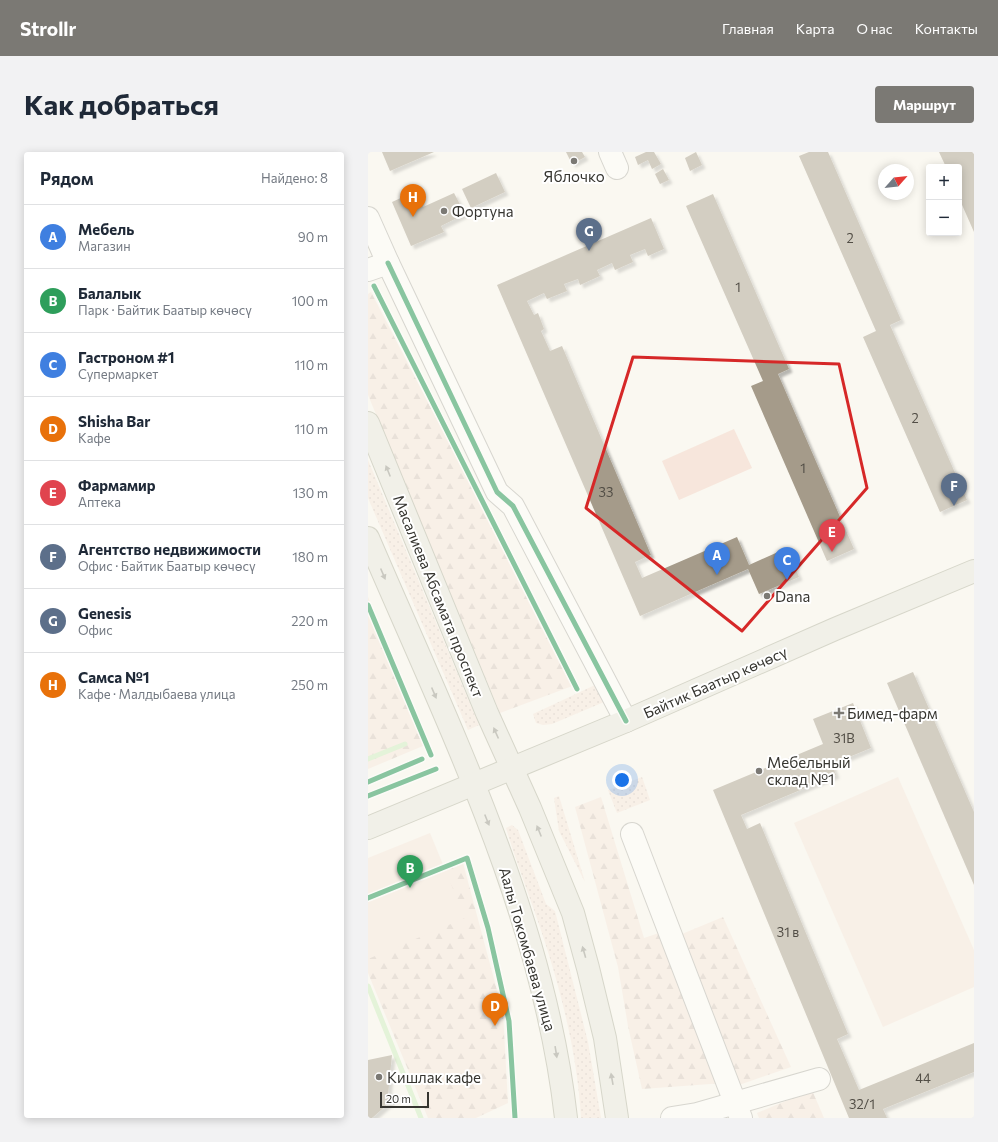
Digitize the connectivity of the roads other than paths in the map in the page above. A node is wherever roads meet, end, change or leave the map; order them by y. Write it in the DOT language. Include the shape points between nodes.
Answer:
graph roads {
  1 [pos="368,218"];
  2 [pos="378,267"];
  3 [pos="368,423"];
  4 [pos="368,538"];
  5 [pos="974,571"];
  6 [pos="626,721"];
  7 [pos="512,769"];
  8 [pos="472,784"];
  9 [pos="368,828"];
  10 [pos="632,834"];
  11 [pos="819,1079"];
  12 [pos="738,1111"];
  13 [pos="566,1118"];
  14 [pos="617,1118"];
  15 [pos="672,1118"];
  1 -- 2 [label="street"];
  2 -- 6 [label="street" via="497,492 514,506"];
  7 -- 3 [label="main road, Масалиева Абсамата проспект, one-way"];
  4 -- 8 [label="main road, one-way"];
  5 -- 6 [label="main road, Байтик Баатыр көчөсү"];
  6 -- 7 [label="main road, Байтик Баатыр көчөсү"];
  7 -- 8 [label="main road, Байтик Баатыр көчөсү"];
  14 -- 7 [label="main road, one-way" via="605,1038 573,913"];
  8 -- 9 [label="main road, Байтик Баатыр көчөсү"];
  8 -- 13 [label="main road, Аалы Токомбаева улица, one-way" via="498,845 539,979 555,1045"];
  10 -- 12 [label="street"];
  11 -- 12 [label="street"];
  12 -- 15 [label="street"];
}
